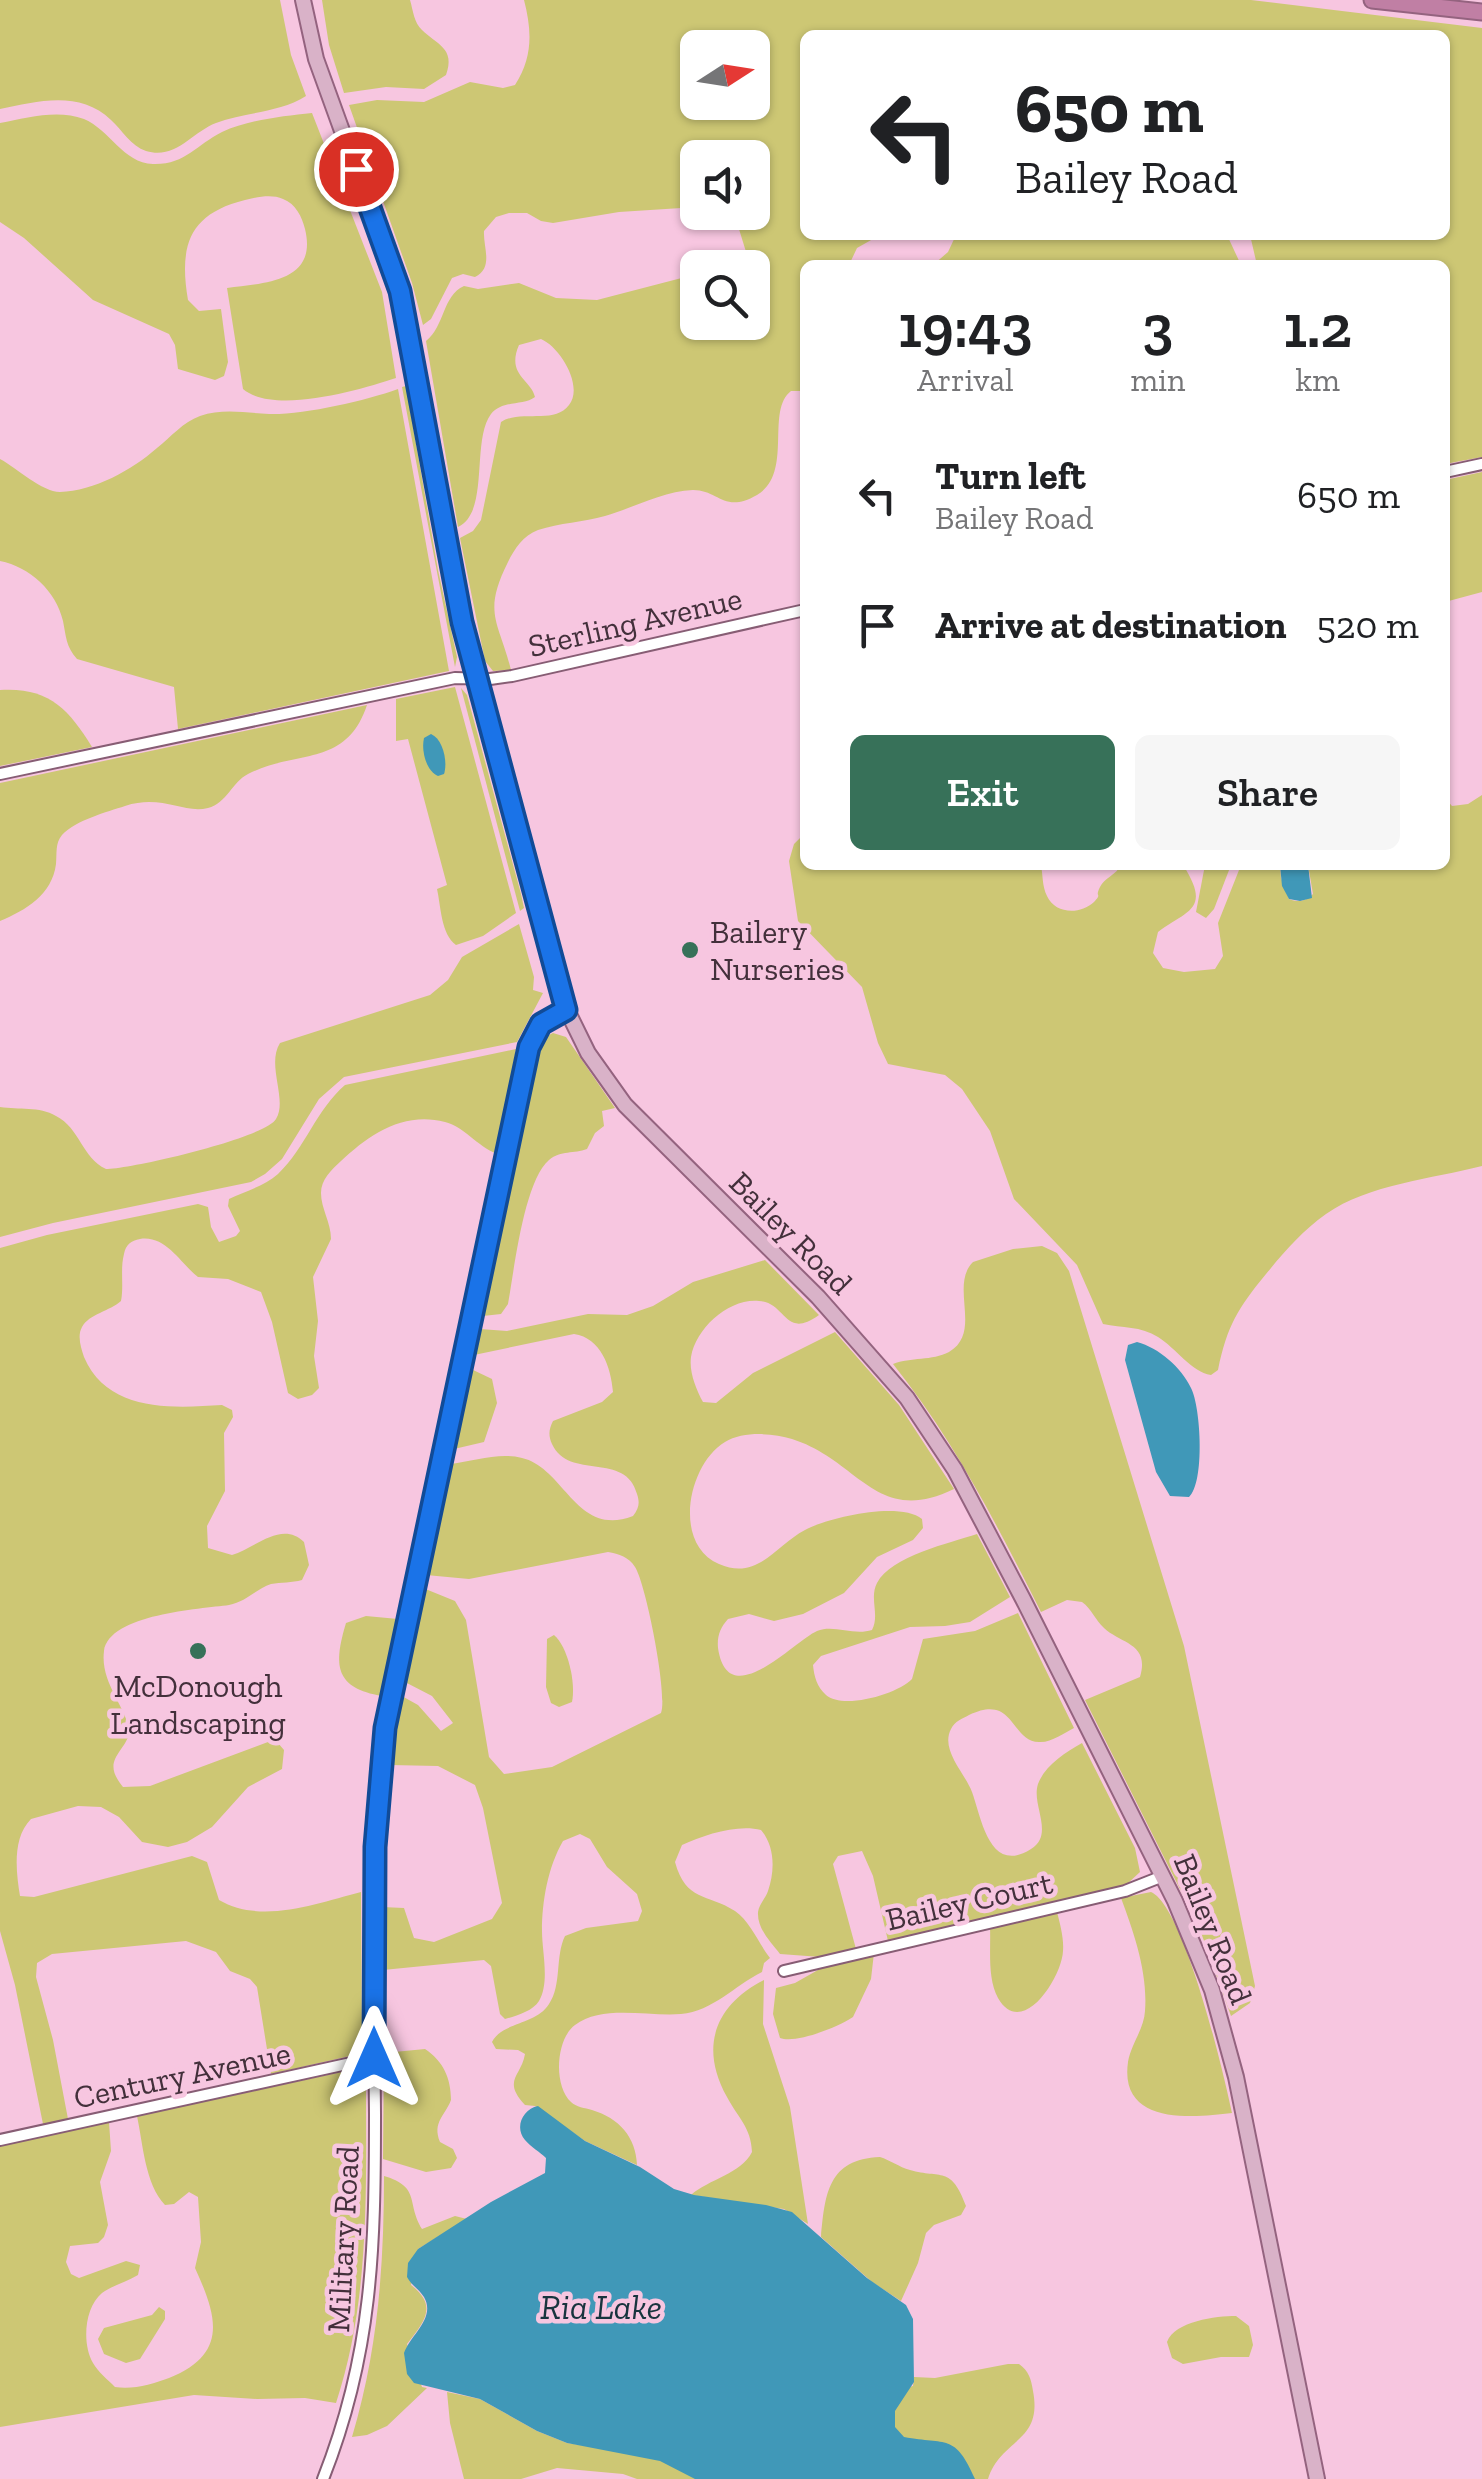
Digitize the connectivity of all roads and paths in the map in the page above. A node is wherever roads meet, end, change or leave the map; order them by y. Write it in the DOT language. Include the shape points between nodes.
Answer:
graph roads {
  1 [pos="303,0"];
  2 [pos="1372,0"];
  3 [pos="1482,12"];
  4 [pos="1482,464"];
  5 [pos="1450,471"];
  6 [pos="800,611"];
  7 [pos="476,679"];
  8 [pos="0,774"];
  9 [pos="566,1010"];
  10 [pos="1163,1876"];
  11 [pos="784,1970"];
  12 [pos="374,2058"];
  13 [pos="0,2140"];
  14 [pos="323,2479"];
  15 [pos="1317,2479"];
  1 -- 7 [label="main road, Bailey Road" via="316,59 400,291"];
  2 -- 3 [label="highway"];
  4 -- 5 [label="street"];
  6 -- 7 [label="street, Sterling Avenue"];
  7 -- 8 [label="street, Sterling Avenue" via="450,679"];
  7 -- 9 [label="main road, Bailey Road"];
  9 -- 10 [label="main road, Bailey Road" via="620,1098 842,1323 925,1423 971,1498"];
  9 -- 12 [label="street, Military Road" via="541,1024 529,1047 390,1697 376,1817"];
  10 -- 11 [label="street, Bailey Court" via="1125,1891"];
  10 -- 15 [label="main road, Bailey Road" via="1229,2048"];
  12 -- 13 [label="street, Century Avenue"];
  12 -- 14 [label="street, Military Road" via="371,2292 357,2374"];
}
